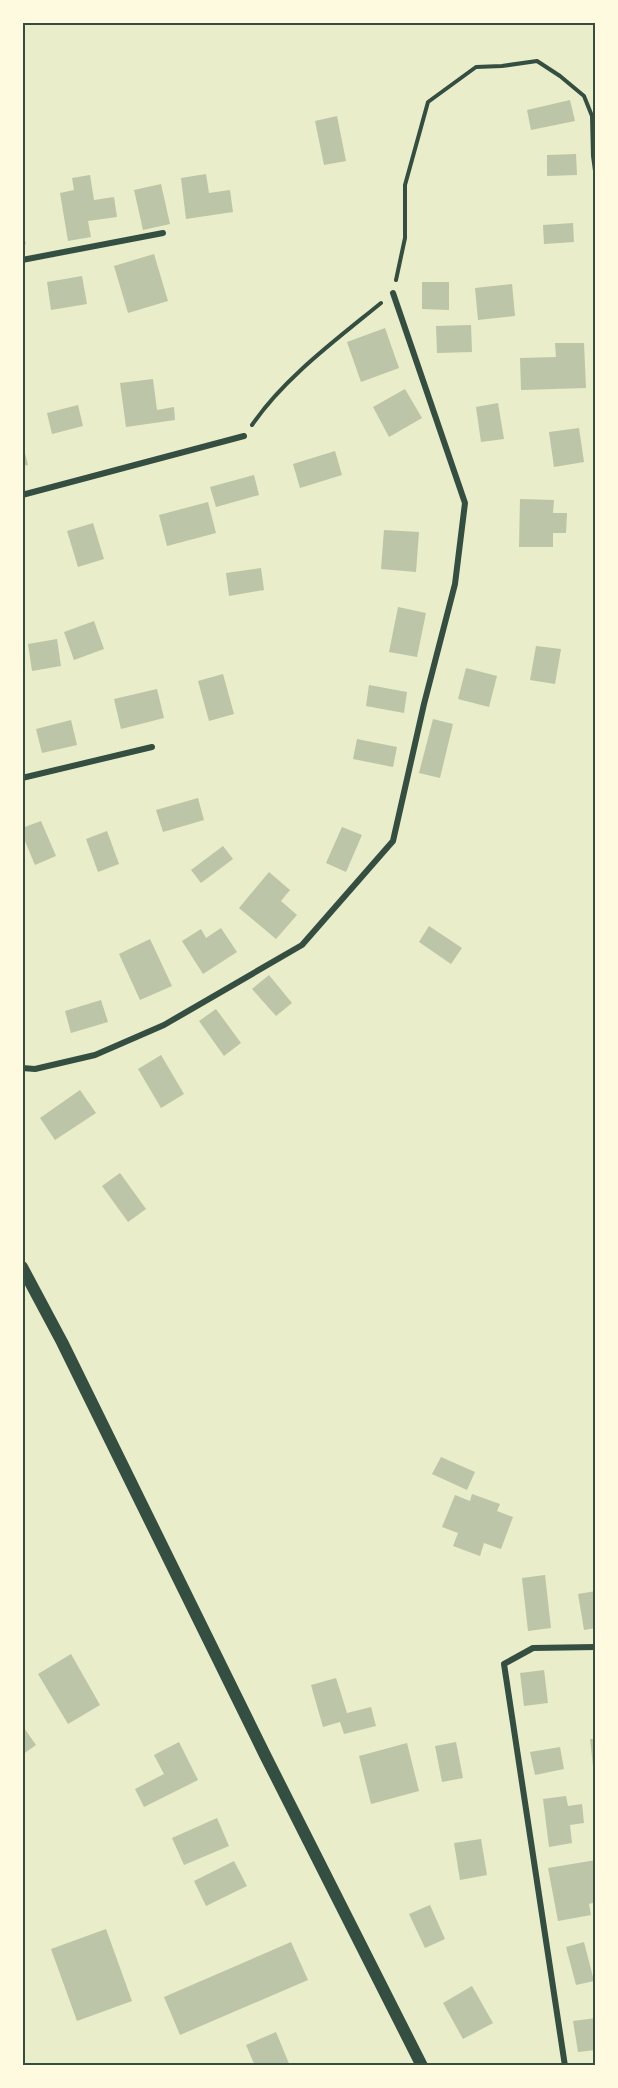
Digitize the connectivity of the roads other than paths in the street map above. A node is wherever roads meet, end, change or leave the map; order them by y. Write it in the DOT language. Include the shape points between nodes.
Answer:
graph roads {
  1 [pos="164,233"];
  2 [pos="22,260"];
  3 [pos="393,293"];
  4 [pos="244,436"];
  5 [pos="22,495"];
  6 [pos="152,747"];
  7 [pos="22,778"];
  8 [pos="22,1068"];
  9 [pos="22,1267"];
  10 [pos="596,1647"];
  11 [pos="422,2066"];
  12 [pos="565,2066"];
  1 -- 2 [label="street"];
  3 -- 8 [label="street" via="465,503 455,584 393,841 302,945 164,1025 95,1055 34,1069"];
  4 -- 5 [label="street"];
  6 -- 7 [label="street"];
  9 -- 11 [label="main road"];
  10 -- 12 [label="street" via="533,1648 504,1664"];
}
